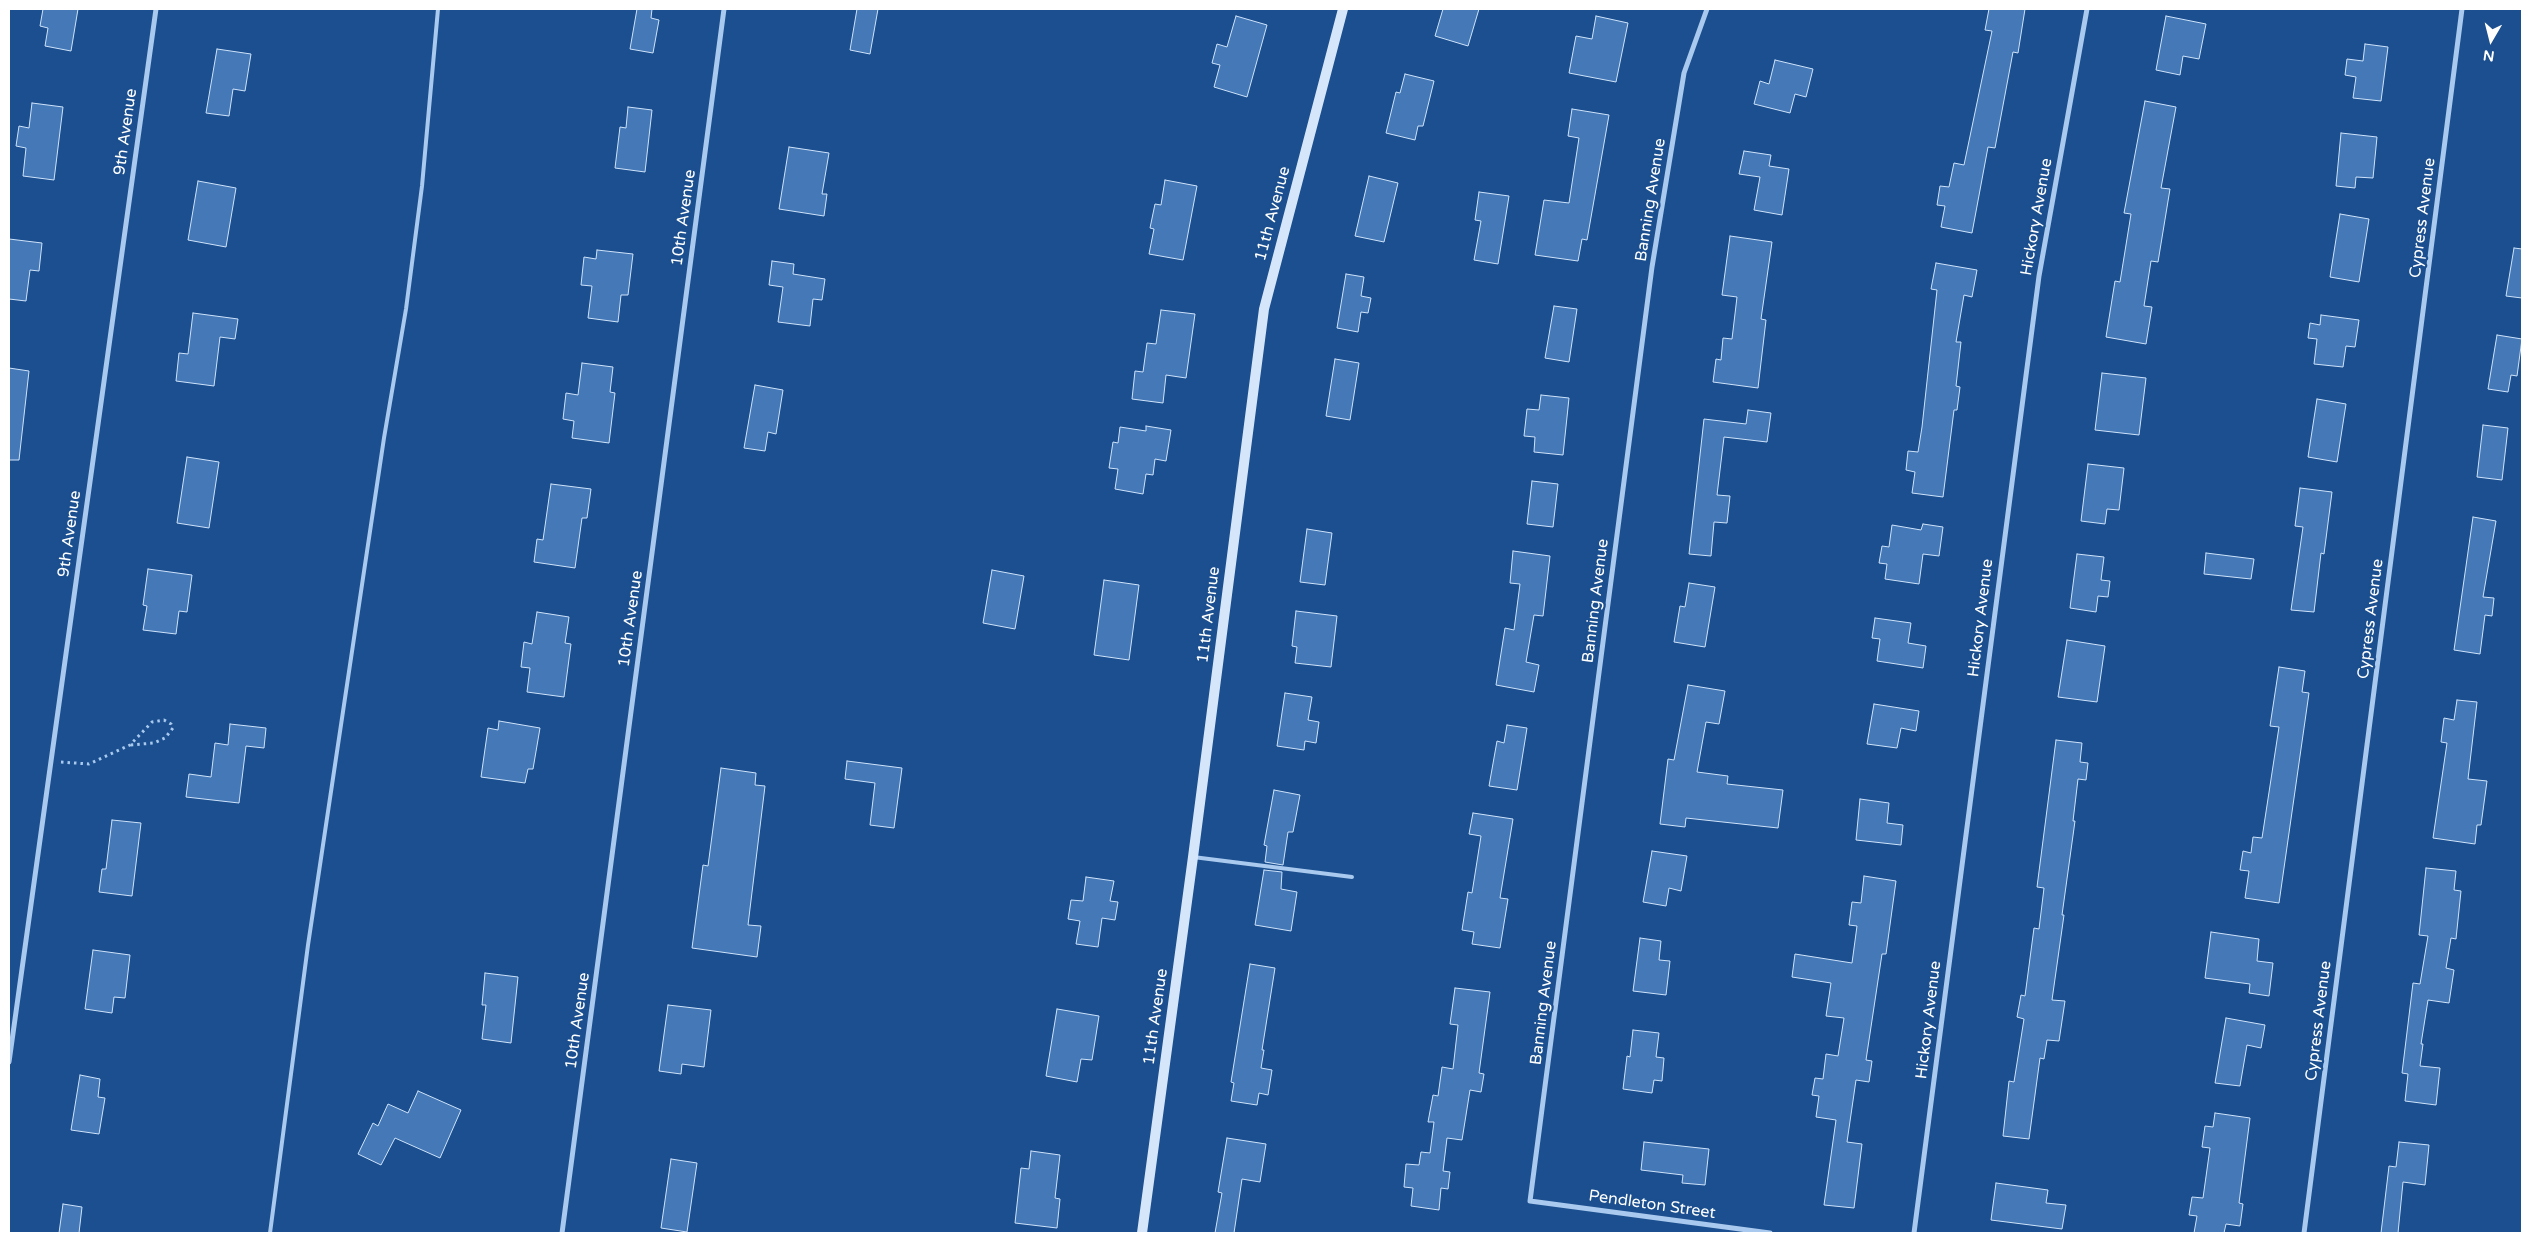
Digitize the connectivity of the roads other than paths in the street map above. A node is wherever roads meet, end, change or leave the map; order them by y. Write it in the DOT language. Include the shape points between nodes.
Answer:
graph roads {
  1 [pos="156,9"];
  2 [pos="438,9"];
  3 [pos="724,9"];
  4 [pos="1343,9"];
  5 [pos="1707,9"];
  6 [pos="2087,9"];
  7 [pos="2462,9"];
  8 [pos="1193,857"];
  9 [pos="1352,878"];
  10 [pos="9,1062"];
  11 [pos="1530,1201"];
  12 [pos="270,1233"];
  13 [pos="562,1233"];
  14 [pos="1142,1233"];
  15 [pos="1770,1233"];
  16 [pos="1914,1233"];
  17 [pos="2304,1233"];
  1 -- 10 [label="street, 9th Avenue"];
  2 -- 12 [label="lane" via="422,186 406,309 309,935"];
  3 -- 13 [label="street, 10th Avenue"];
  4 -- 8 [label="main road, 11th Avenue" via="1264,309"];
  5 -- 11 [label="street, Banning Avenue" via="1684,73 1652,267"];
  6 -- 16 [label="street, Hickory Avenue" via="2038,276"];
  7 -- 17 [label="street, Cypress Avenue"];
  8 -- 9 [label="lane"];
  8 -- 14 [label="main road, 11th Avenue"];
  11 -- 15 [label="street, Pendleton Street"];
}
